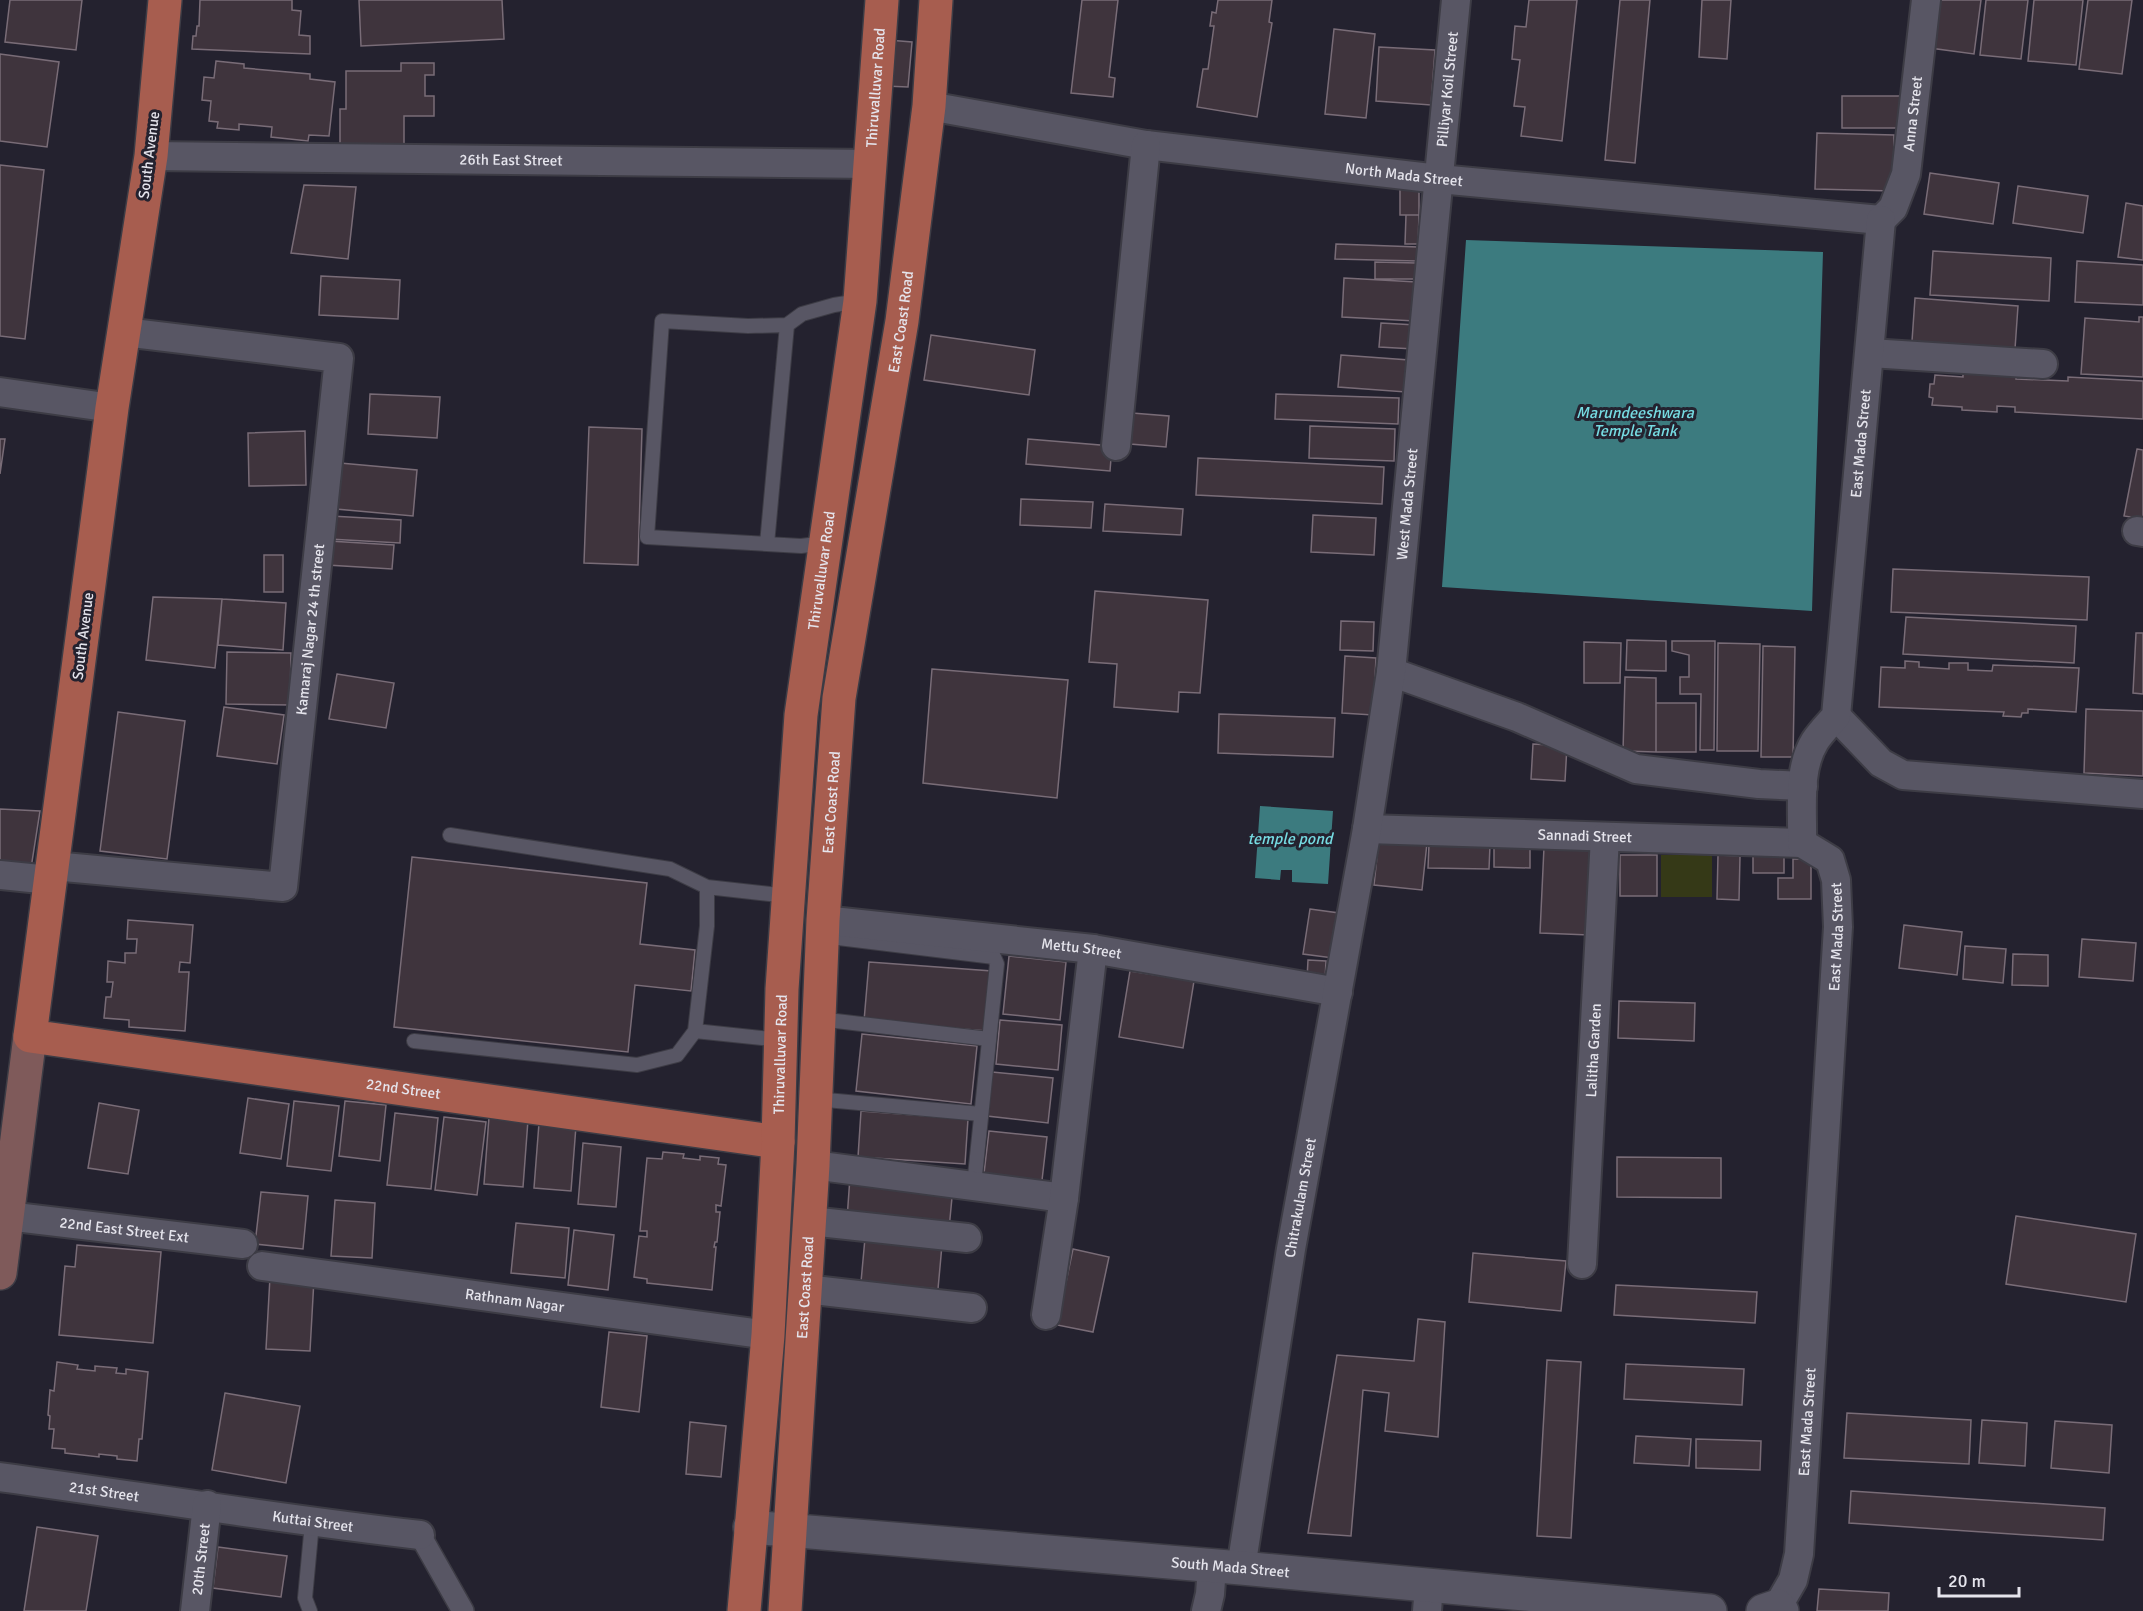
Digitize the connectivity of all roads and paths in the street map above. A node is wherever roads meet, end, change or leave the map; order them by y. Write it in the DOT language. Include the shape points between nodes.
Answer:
graph roads {
  1 [pos="165,0"];
  2 [pos="882,0"];
  3 [pos="936,0"];
  4 [pos="1456,0"];
  5 [pos="1926,0"];
  6 [pos="928,106"];
  7 [pos="1146,146"];
  8 [pos="151,156"];
  9 [pos="872,164"];
  10 [pos="1439,179"];
  11 [pos="1881,220"];
  12 [pos="860,301"];
  13 [pos="787,325"];
  14 [pos="124,332"];
  15 [pos="1870,353"];
  16 [pos="2043,364"];
  17 [pos="0,392"];
  18 [pos="112,408"];
  19 [pos="1116,446"];
  20 [pos="827,543"];
  21 [pos="767,544"];
  22 [pos="1391,672"];
  23 [pos="1836,716"];
  24 [pos="1803,786"];
  25 [pos="2143,794"];
  26 [pos="1367,829"];
  27 [pos="450,835"];
  28 [pos="1605,837"];
  29 [pos="1803,843"];
  30 [pos="52,873"];
  31 [pos="0,875"];
  32 [pos="707,886"];
  33 [pos="788,896"];
  34 [pos="822,928"];
  35 [pos="1093,949"];
  36 [pos="782,989"];
  37 [pos="1338,992"];
  38 [pos="819,1006"];
  39 [pos="695,1031"];
  40 [pos="30,1036"];
  41 [pos="989,1039"];
  42 [pos="781,1040"];
  43 [pos="414,1041"];
  44 [pos="815,1099"];
  45 [pos="981,1114"];
  46 [pos="778,1142"];
  47 [pos="813,1165"];
  48 [pos="974,1185"];
  49 [pos="1064,1198"];
  50 [pos="7,1216"];
  51 [pos="810,1221"];
  52 [pos="967,1238"];
  53 [pos="243,1244"];
  54 [pos="1582,1264"];
  55 [pos="262,1266"];
  56 [pos="0,1273"];
  57 [pos="805,1289"];
  58 [pos="972,1308"];
  59 [pos="1046,1316"];
  60 [pos="768,1335"];
  61 [pos="0,1477"];
  62 [pos="207,1505"];
  63 [pos="312,1523"];
  64 [pos="750,1527"];
  65 [pos="790,1531"];
  66 [pos="420,1535"];
  67 [pos="1227,1567"];
  68 [pos="1428,1598"];
  69 [pos="1580,1605"];
  70 [pos="1774,1609"];
  71 [pos="195,1611"];
  72 [pos="310,1611"];
  73 [pos="463,1611"];
  74 [pos="744,1611"];
  75 [pos="785,1611"];
  76 [pos="1206,1611"];
  77 [pos="1710,1611"];
  1 -- 8 [label="main road, South Avenue"];
  2 -- 9 [label="main road, Thiruvalluvar Road"];
  3 -- 6 [label="main road, East Coast Road"];
  4 -- 10 [label="street, Pilliyar Koil Street"];
  5 -- 11 [label="street, Anna Street" via="1906,174 1893,208"];
  6 -- 7 [label="street, North Mada Street"];
  6 -- 34 [label="main road, East Coast Road" via="902,321 839,698"];
  7 -- 10 [label="street, North Mada Street"];
  7 -- 19 [label="street"];
  8 -- 9 [label="street, 26th East Street"];
  8 -- 14 [label="main road, South Avenue"];
  9 -- 12 [label="main road, Thiruvalluvar Road"];
  10 -- 11 [label="street, North Mada Street"];
  10 -- 22 [label="street, West Mada Street"];
  11 -- 15 [label="street, East Mada Street"];
  12 -- 13 [label="lane" via="802,314"];
  12 -- 20 [label="main road, Thiruvalluvar Road"];
  13 -- 21 [label="lane"];
  13 -- 21 [label="lane" via="662,321 647,537"];
  14 -- 18 [label="main road, South Avenue"];
  14 -- 30 [label="street, Kamaraj Nagar 24 th street" via="339,358 283,887"];
  15 -- 16 [label="street"];
  15 -- 23 [label="street, East Mada Street"];
  17 -- 18 [label="street"];
  18 -- 30 [label="main road, South Avenue"];
  20 -- 21 [label="lane"];
  20 -- 33 [label="main road, Thiruvalluvar Road" via="801,714"];
  22 -- 24 [label="street" via="1517,717 1636,769"];
  22 -- 26 [label="street, West Mada Street"];
  23 -- 24 [label="street" via="1815,740 1806,760"];
  23 -- 25 [label="street" via="1881,763 1903,775"];
  24 -- 29 [label="street"];
  26 -- 28 [label="street, Sannadi Street"];
  26 -- 37 [label="street, Chitrakulam Street"];
  27 -- 32 [label="lane" via="670,869"];
  28 -- 29 [label="street, Sannadi Street"];
  28 -- 54 [label="street, Lalitha Garden"];
  29 -- 70 [label="street, East Mada Street" via="1830,860 1836,879 1838,927 1800,1554 1793,1580"];
  30 -- 31 [label="street"];
  30 -- 40 [label="main road, South Avenue"];
  32 -- 33 [label="lane"];
  32 -- 39 [label="lane" via="707,926"];
  33 -- 36 [label="main road, Thiruvalluvar Road"];
  34 -- 35 [label="street, Mettu Street"];
  34 -- 38 [label="main road, East Coast Road"];
  34 -- 41 [label="lane" via="994,957 997,964"];
  35 -- 37 [label="street, Mettu Street"];
  35 -- 49 [label="street"];
  36 -- 38 [label="main road"];
  36 -- 42 [label="main road, Thiruvalluvar Road"];
  37 -- 67 [label="street, Chitrakulam Street"];
  38 -- 41 [label="lane"];
  38 -- 44 [label="main road, East Coast Road"];
  39 -- 42 [label="lane"];
  39 -- 43 [label="lane" via="676,1055 637,1065"];
  40 -- 46 [label="main road, 22nd Street"];
  40 -- 50 [label="main road, South Avenue"];
  41 -- 45 [label="lane"];
  42 -- 46 [label="main road, Thiruvalluvar Road"];
  44 -- 45 [label="lane"];
  44 -- 47 [label="main road, East Coast Road"];
  45 -- 48 [label="lane"];
  46 -- 60 [label="main road"];
  47 -- 48 [label="street"];
  47 -- 51 [label="main road, East Coast Road"];
  48 -- 49 [label="street"];
  49 -- 59 [label="street"];
  50 -- 53 [label="street, 22nd East Street Ext"];
  50 -- 56 [label="main road, South Avenue"];
  51 -- 52 [label="street"];
  51 -- 57 [label="main road, East Coast Road"];
  55 -- 60 [label="street, Rathnam Nagar"];
  57 -- 58 [label="street"];
  57 -- 65 [label="main road, East Coast Road"];
  60 -- 64 [label="main road"];
  61 -- 62 [label="street, 21st Street"];
  62 -- 63 [label="street, Kuttai Street"];
  62 -- 71 [label="street, 20th Street"];
  63 -- 66 [label="street, Kuttai Street"];
  63 -- 72 [label="lane" via="305,1598"];
  64 -- 65 [label="street, South Mada Street"];
  64 -- 74 [label="main road"];
  65 -- 67 [label="street, South Mada Street"];
  65 -- 75 [label="main road, East Coast Road"];
  66 -- 73 [label="street"];
  67 -- 68 [label="street, South Mada Street"];
  67 -- 76 [label="street, Chitrakulam Street" via="1210,1594"];
  68 -- 69 [label="street, South Mada Street"];
  69 -- 77 [label="street, South Mada Street"];
}
